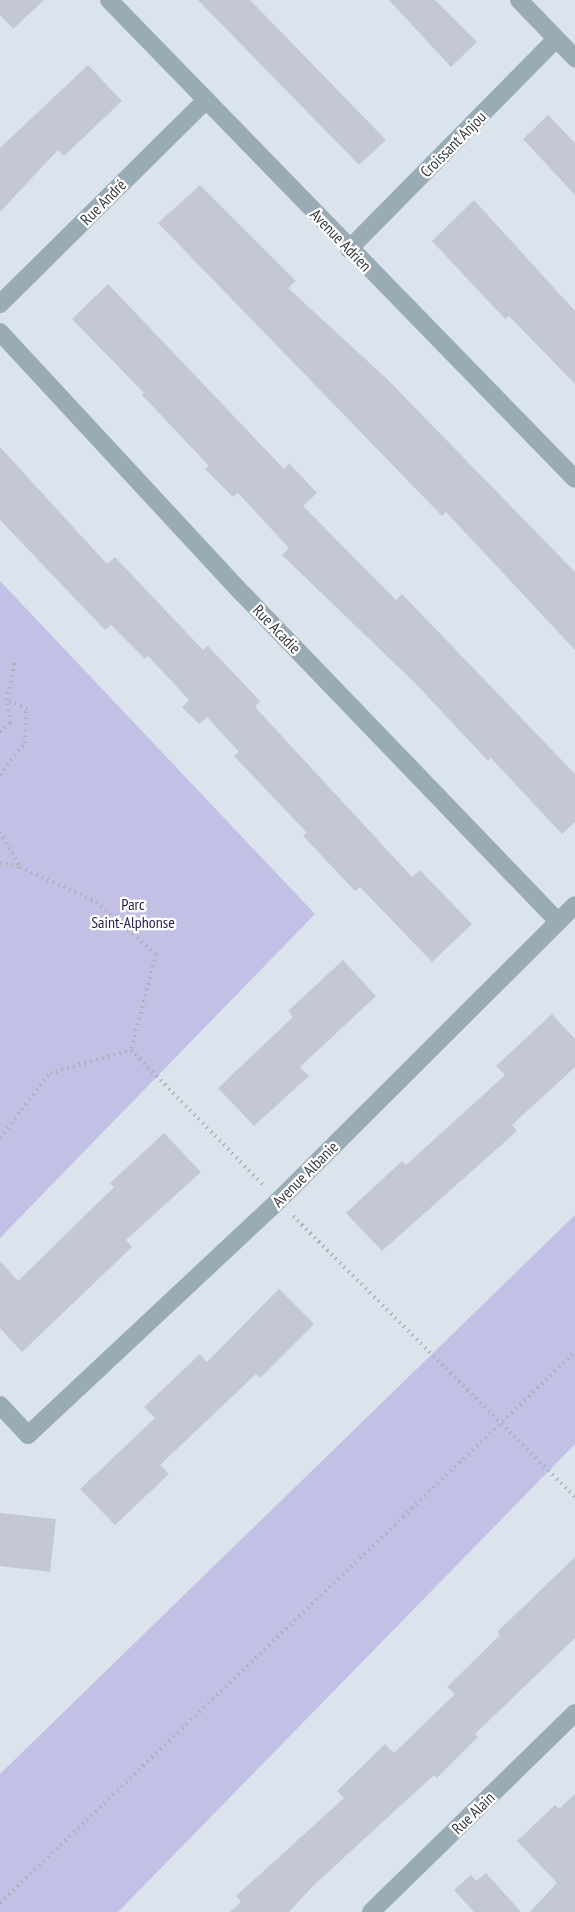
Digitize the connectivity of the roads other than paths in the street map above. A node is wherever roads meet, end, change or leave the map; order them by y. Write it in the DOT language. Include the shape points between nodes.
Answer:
graph roads {
  1 [pos="109,0"];
  2 [pos="519,0"];
  3 [pos="556,39"];
  4 [pos="575,58"];
  5 [pos="206,100"];
  6 [pos="349,249"];
  7 [pos="0,303"];
  8 [pos="0,332"];
  9 [pos="575,479"];
  10 [pos="575,905"];
  11 [pos="558,921"];
  12 [pos="0,1405"];
  13 [pos="575,1713"];
  14 [pos="371,1912"];
  1 -- 5 [label="street, Avenue Adrien"];
  2 -- 3 [label="street"];
  3 -- 4 [label="street"];
  3 -- 6 [label="street, Croissant Anjou"];
  5 -- 6 [label="street, Avenue Adrien"];
  5 -- 7 [label="street, Rue André"];
  6 -- 9 [label="street, Avenue Adrien"];
  8 -- 11 [label="street, Rue Acadie" via="243,594"];
  10 -- 11 [label="street, Avenue Albanie"];
  11 -- 12 [label="street, Avenue Albanie" via="278,1201 28,1435"];
  13 -- 14 [label="street, Rue Alain"];
}
